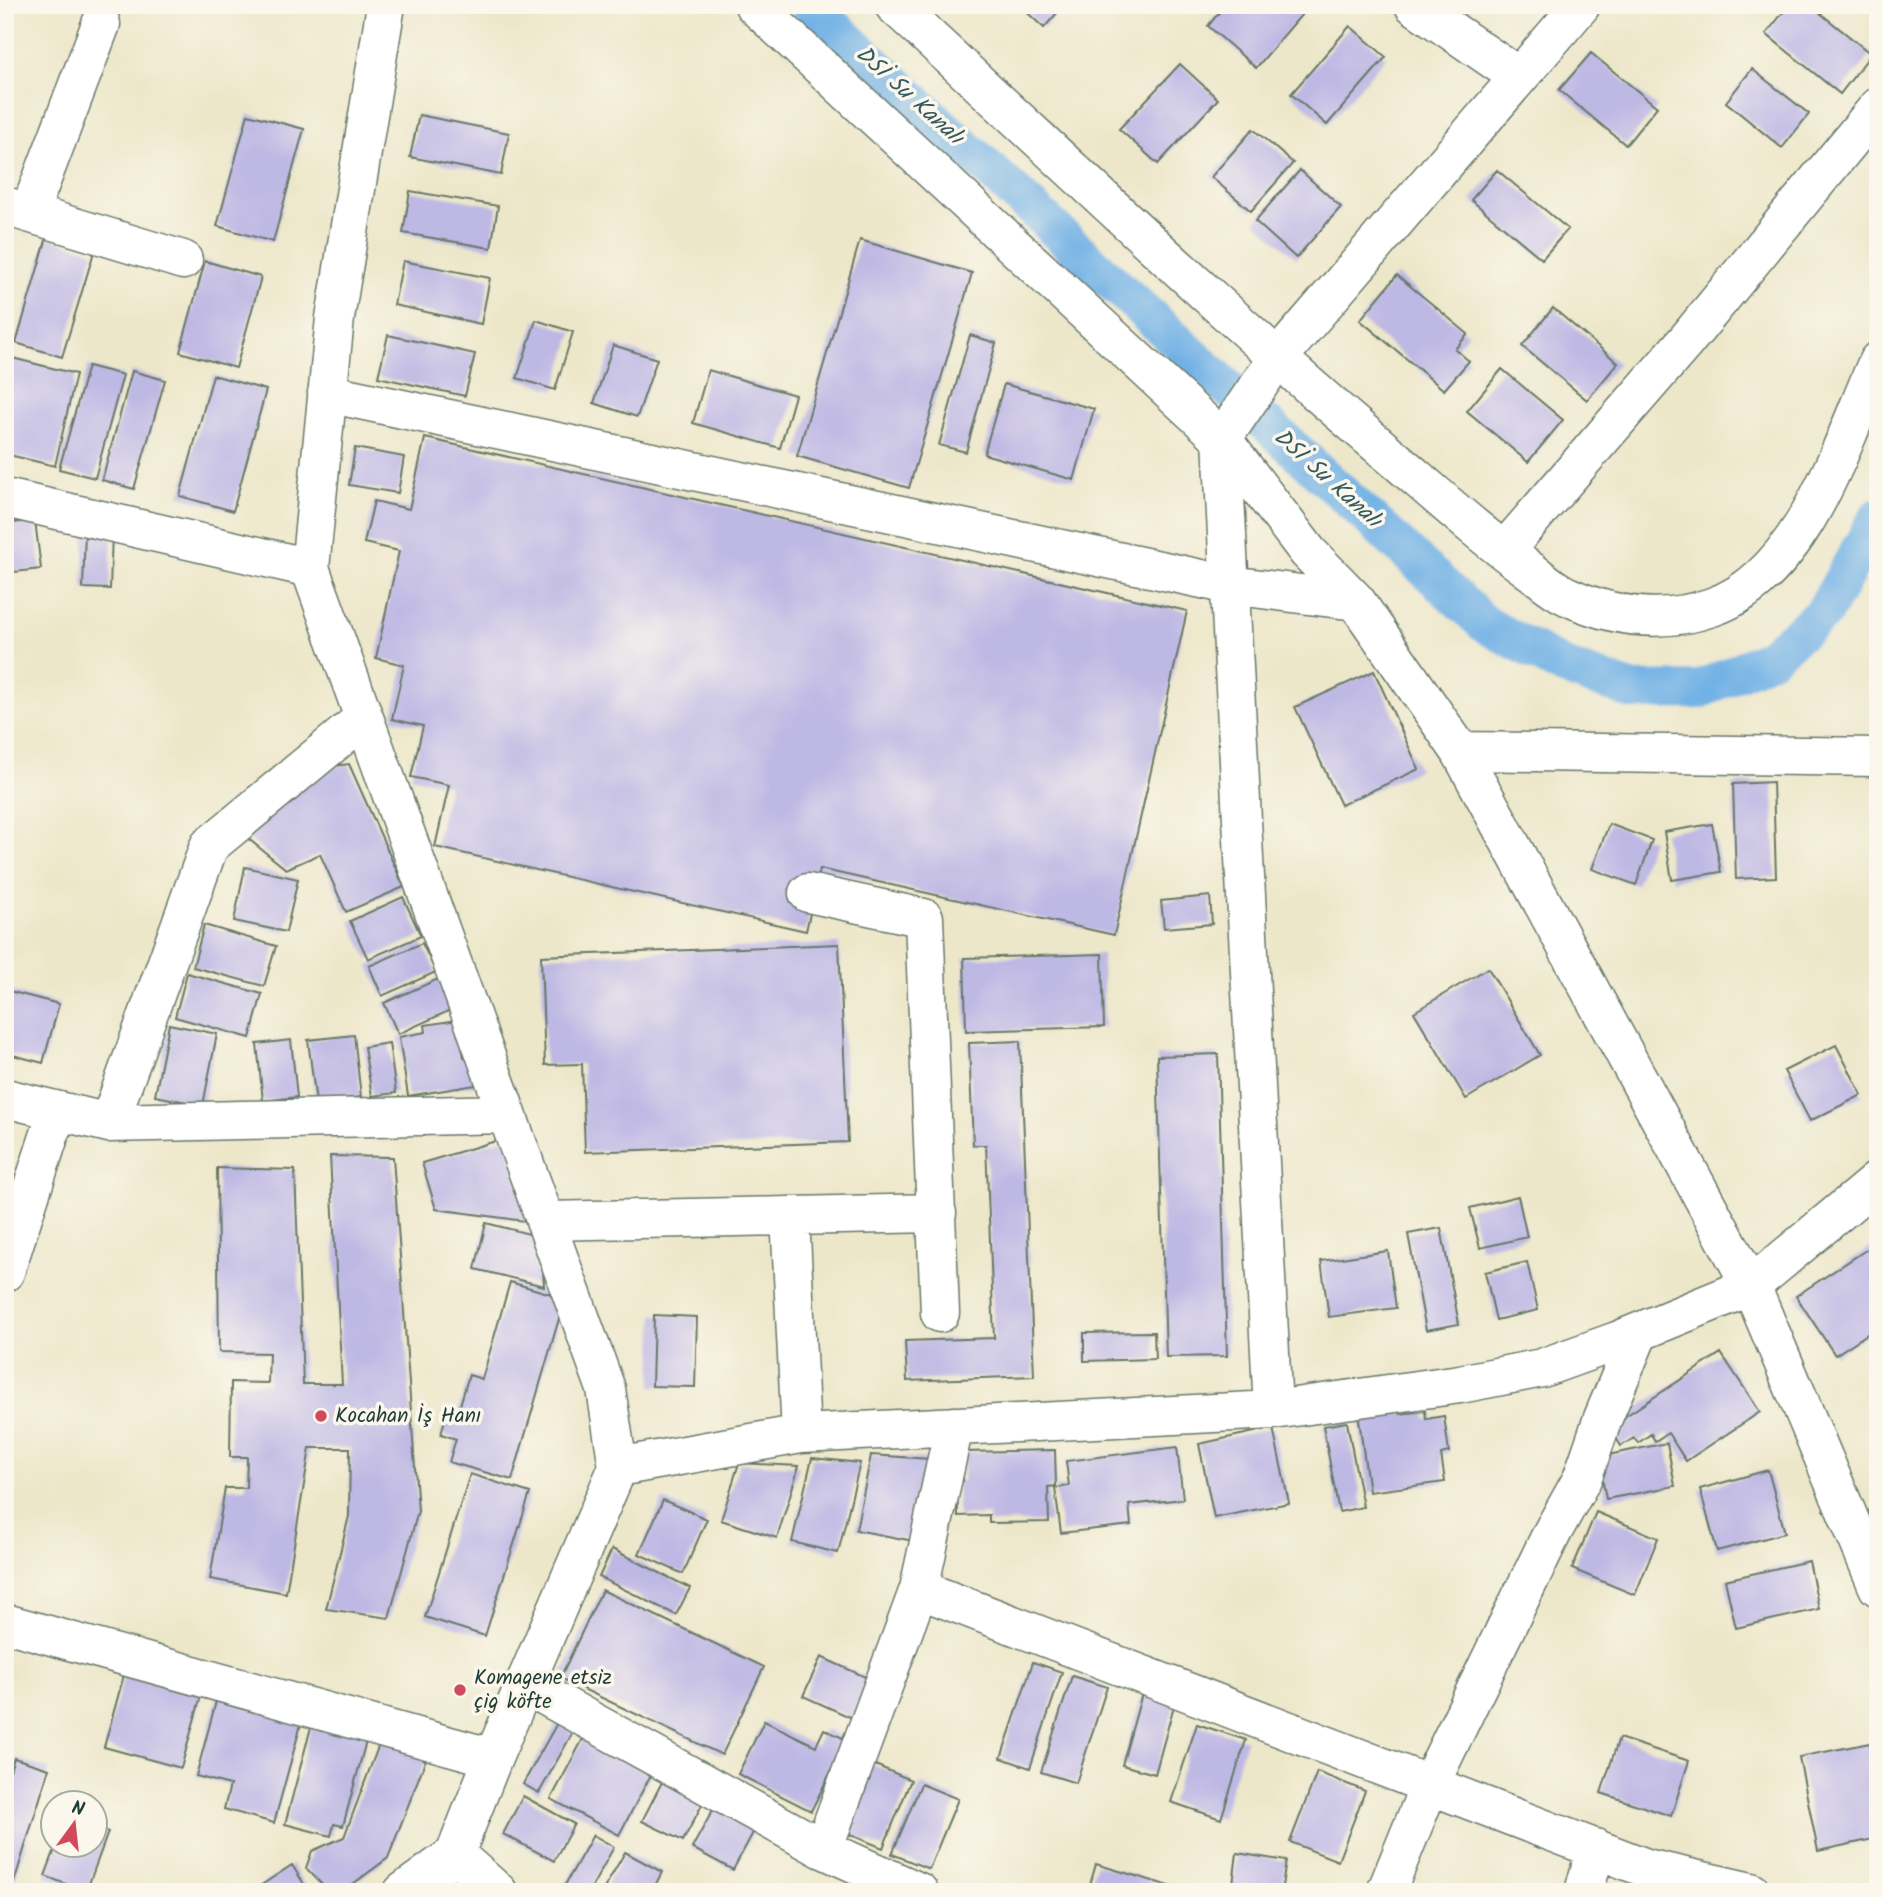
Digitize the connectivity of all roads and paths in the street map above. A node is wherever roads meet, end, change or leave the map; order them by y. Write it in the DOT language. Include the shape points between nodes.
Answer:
graph roads {
  1 [pos="386,5"];
  2 [pos="754,5"];
  3 [pos="894,5"];
  4 [pos="1414,5"];
  5 [pos="1581,5"];
  6 [pos="101,23"];
  7 [pos="1519,77"];
  8 [pos="1878,107"];
  9 [pos="17,209"];
  10 [pos="183,260"];
  11 [pos="1276,360"];
  12 [pos="1878,361"];
  13 [pos="327,393"];
  14 [pos="1222,439"];
  15 [pos="5,498"];
  16 [pos="1504,551"];
  17 [pos="310,568"];
  18 [pos="1230,585"];
  19 [pos="1356,601"];
  20 [pos="364,718"];
  21 [pos="1460,751"];
  22 [pos="1878,757"];
  23 [pos="808,893"];
  24 [pos="5,1098"];
  25 [pos="57,1112"];
  26 [pos="507,1114"];
  27 [pos="109,1123"];
  28 [pos="1878,1180"];
  29 [pos="937,1213"];
  30 [pos="790,1216"];
  31 [pos="545,1221"];
  32 [pos="5,1272"];
  33 [pos="1751,1286"];
  34 [pos="940,1313"];
  35 [pos="1640,1332"];
  36 [pos="1273,1410"];
  37 [pos="954,1426"];
  38 [pos="802,1433"];
  39 [pos="618,1467"];
  40 [pos="1878,1587"];
  41 [pos="919,1589"];
  42 [pos="5,1623"];
  43 [pos="524,1684"];
  44 [pos="493,1758"];
  45 [pos="1430,1784"];
  46 [pos="1596,1848"];
  47 [pos="823,1849"];
  48 [pos="455,1854"];
  49 [pos="403,1892"];
  50 [pos="498,1892"];
  51 [pos="919,1892"];
  52 [pos="1386,1892"];
  53 [pos="1584,1892"];
  54 [pos="1751,1892"];
  1 -- 13 [label="street"];
  2 -- 14 [label="street"];
  3 -- 11 [label="street"];
  4 -- 7 [label="street"];
  5 -- 7 [label="street"];
  6 -- 9 [label="street"];
  7 -- 11 [label="street"];
  8 -- 16 [label="street" via="1686,341"];
  9 -- 10 [label="street"];
  11 -- 14 [label="street"];
  11 -- 16 [label="street"];
  12 -- 16 [label="street" via="1808,519 1782,558 1746,590 1713,607 1662,618 1610,613 1563,594"];
  13 -- 17 [label="street"];
  13 -- 18 [label="street"];
  14 -- 18 [label="street"];
  14 -- 19 [label="street" via="1308,552"];
  15 -- 17 [label="street"];
  17 -- 20 [label="street"];
  18 -- 19 [label="street"];
  18 -- 36 [label="street"];
  19 -- 21 [label="street"];
  20 -- 26 [label="street"];
  20 -- 27 [label="street" via="209,846"];
  21 -- 22 [label="street"];
  21 -- 33 [label="street"];
  23 -- 29 [label="street" via="924,918"];
  24 -- 25 [label="street"];
  25 -- 27 [label="street"];
  25 -- 32 [label="street"];
  26 -- 27 [label="street"];
  26 -- 31 [label="street"];
  28 -- 33 [label="street"];
  29 -- 30 [label="street"];
  29 -- 34 [label="street"];
  30 -- 31 [label="street"];
  30 -- 38 [label="street"];
  31 -- 39 [label="street" via="606,1389"];
  33 -- 35 [label="street"];
  33 -- 40 [label="street"];
  35 -- 36 [label="street" via="1542,1368"];
  35 -- 45 [label="street" via="1582,1479"];
  36 -- 37 [label="street"];
  37 -- 38 [label="street"];
  37 -- 41 [label="street"];
  38 -- 39 [label="street"];
  39 -- 43 [label="street"];
  41 -- 45 [label="street"];
  41 -- 47 [label="street"];
  42 -- 44 [label="street"];
  43 -- 44 [label="street"];
  43 -- 47 [label="street"];
  44 -- 48 [label="street"];
  45 -- 46 [label="street"];
  45 -- 52 [label="street"];
  46 -- 53 [label="street"];
  46 -- 54 [label="street" via="1646,1868"];
  47 -- 51 [label="street"];
  48 -- 49 [label="street"];
  48 -- 50 [label="street"];
}
